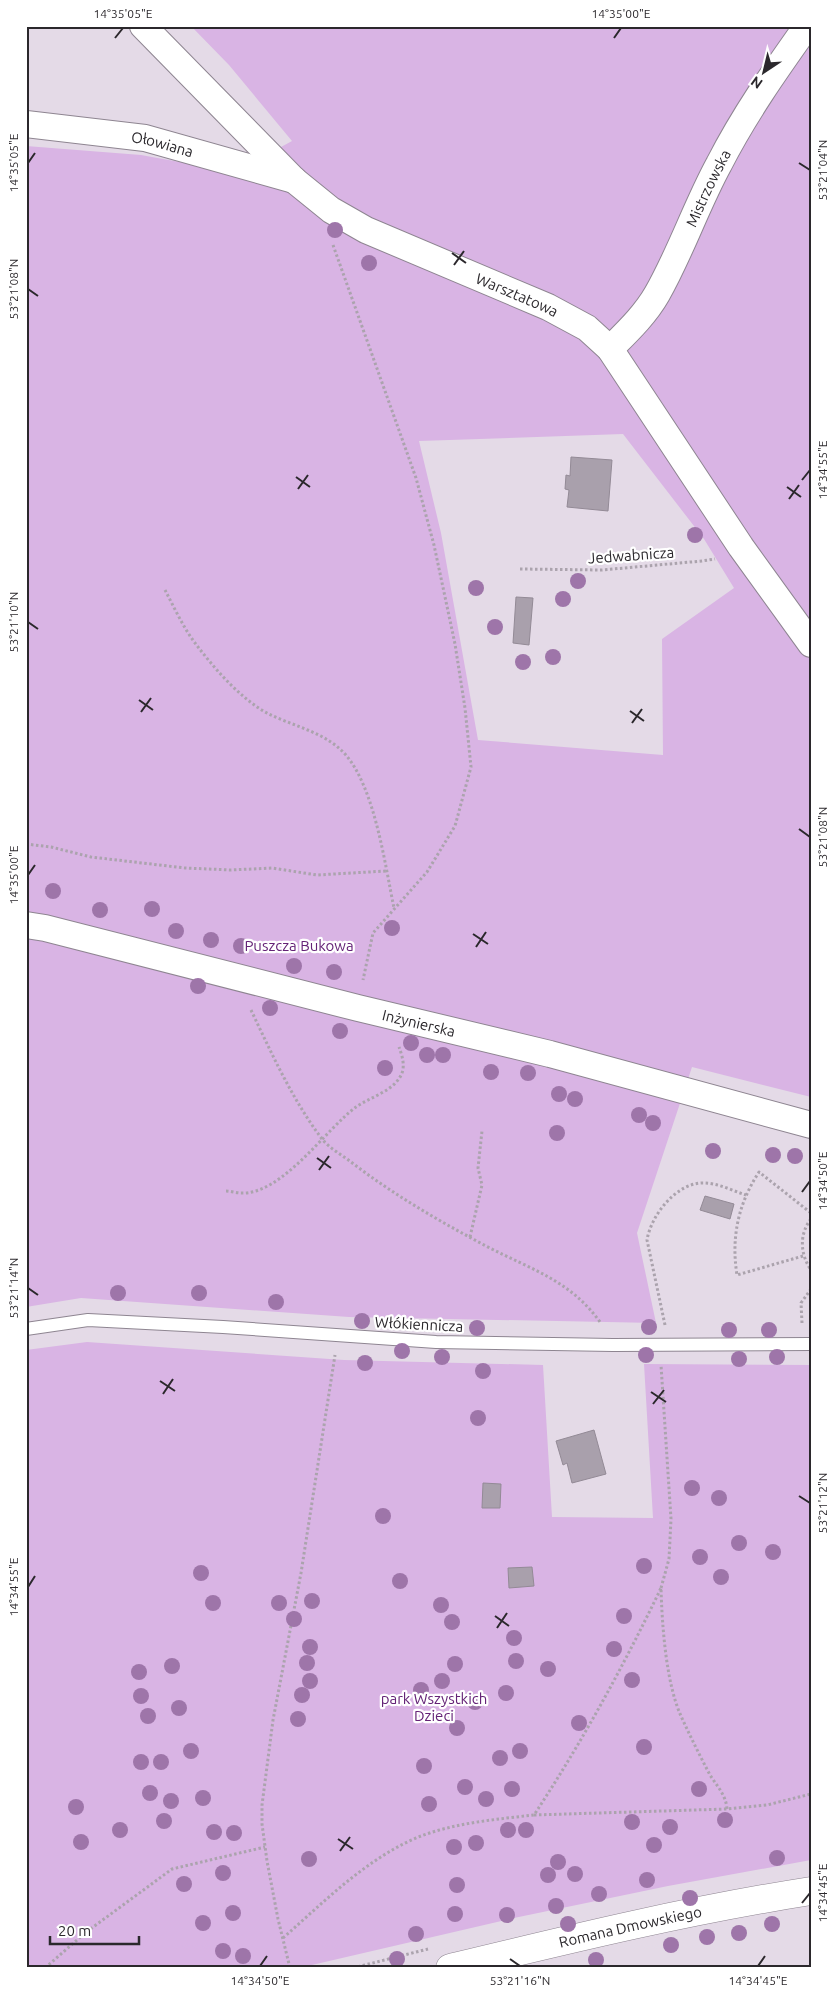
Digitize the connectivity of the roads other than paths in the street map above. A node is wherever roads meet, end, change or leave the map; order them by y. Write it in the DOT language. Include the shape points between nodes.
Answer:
graph roads {
  1 [pos="143,26"];
  2 [pos="807,26"];
  3 [pos="26,124"];
  4 [pos="294,180"];
  5 [pos="610,349"];
  6 [pos="811,644"];
  7 [pos="26,925"];
  8 [pos="811,1125"];
  9 [pos="26,1330"];
  10 [pos="807,1344"];
  11 [pos="811,1892"];
  12 [pos="450,1968"];
  1 -- 4 [label="street, Warsztatowa"];
  2 -- 5 [label="street, Mistrzowska" via="743,119 718,164 656,296"];
  3 -- 4 [label="street, Ołowiana" via="145,138"];
  4 -- 5 [label="street, Warsztatowa" via="331,210 366,230 548,307 587,328"];
  5 -- 6 [label="street, Warsztatowa" via="741,547"];
  7 -- 8 [label="street, Inżynierska" via="550,1054"];
  9 -- 10 [label="lane, Włókiennicza" via="88,1320 436,1342"];
  11 -- 12 [label="main road, Romana Dmowskiego" via="654,1920"];
}
